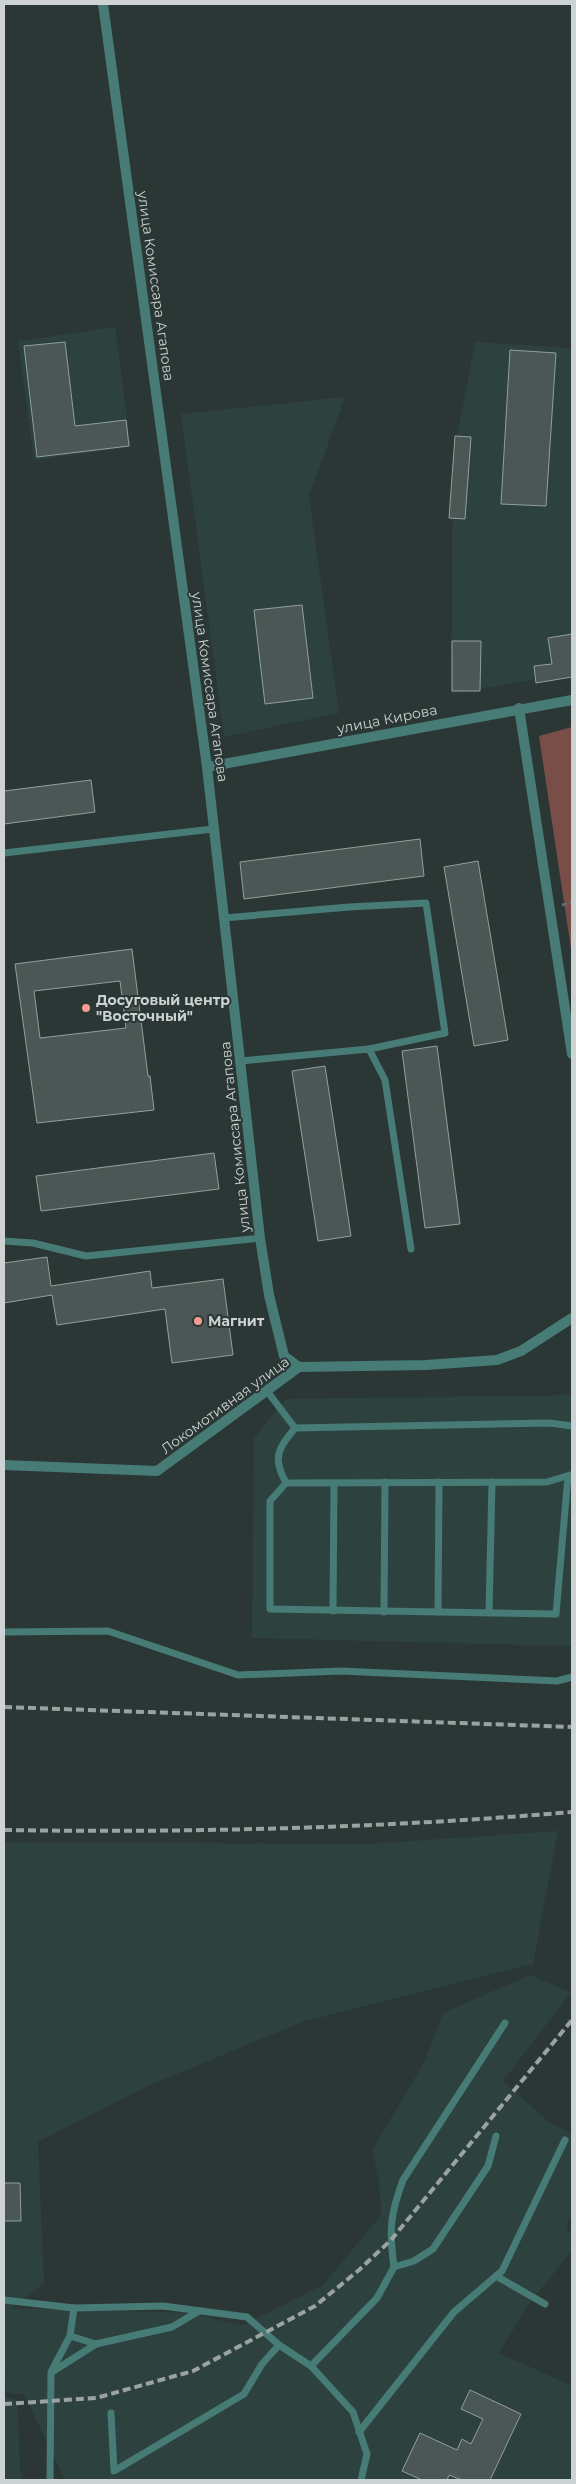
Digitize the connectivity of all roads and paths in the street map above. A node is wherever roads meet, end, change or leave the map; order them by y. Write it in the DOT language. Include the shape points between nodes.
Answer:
graph roads {
  1 [pos="104,4"];
  2 [pos="572,700"];
  3 [pos="519,708"];
  4 [pos="207,767"];
  5 [pos="214,829"];
  6 [pos="4,854"];
  7 [pos="224,918"];
  8 [pos="370,1049"];
  9 [pos="572,1054"];
  10 [pos="241,1061"];
  11 [pos="260,1238"];
  12 [pos="4,1241"];
  13 [pos="411,1249"];
  14 [pos="572,1318"];
  15 [pos="298,1367"];
  16 [pos="267,1391"];
  17 [pos="572,1426"];
  18 [pos="295,1428"];
  19 [pos="4,1465"];
  20 [pos="570,1475"];
  21 [pos="286,1482"];
  22 [pos="385,1482"];
  23 [pos="439,1482"];
  24 [pos="492,1482"];
  25 [pos="334,1483"];
  26 [pos="332,1611"];
  27 [pos="384,1612"];
  28 [pos="438,1612"];
  29 [pos="489,1613"];
  30 [pos="4,1632"];
  31 [pos="572,1677"];
  32 [pos="506,2023"];
  33 [pos="496,2136"];
  34 [pos="565,2140"];
  35 [pos="394,2267"];
  36 [pos="496,2276"];
  37 [pos="4,2300"];
  38 [pos="545,2304"];
  39 [pos="74,2308"];
  40 [pos="199,2311"];
  41 [pos="70,2336"];
  42 [pos="96,2344"];
  43 [pos="279,2345"];
  44 [pos="311,2366"];
  45 [pos="51,2372"];
  46 [pos="111,2413"];
  47 [pos="360,2432"];
  48 [pos="50,2480"];
  49 [pos="361,2480"];
  1 -- 4 [label="street, улица Комиссара Агапова"];
  2 -- 3 [label="street, улица Кирова"];
  3 -- 4 [label="street, улица Кирова"];
  3 -- 9 [label="street"];
  4 -- 5 [label="street, улица Комиссара Агапова"];
  5 -- 6 [label="lane"];
  5 -- 7 [label="street, улица Комиссара Агапова"];
  7 -- 8 [label="lane" via="348,906 426,903 445,1033"];
  7 -- 10 [label="street, улица Комиссара Агапова"];
  8 -- 10 [label="lane"];
  8 -- 13 [label="lane" via="385,1080"];
  10 -- 11 [label="street, улица Комиссара Агапова"];
  11 -- 12 [label="lane" via="86,1256"];
  11 -- 15 [label="street, улица Комиссара Агапова" via="269,1295 284,1356"];
  14 -- 15 [label="street, Локомотивная улица" via="521,1351 497,1360 426,1365"];
  15 -- 16 [label="street, Локомотивная улица"];
  16 -- 18 [label="lane"];
  16 -- 19 [label="street, Локомотивная улица" via="157,1471"];
  17 -- 18 [label="lane" via="549,1423"];
  18 -- 21 [label="lane" via="279,1448 280,1471"];
  20 -- 24 [label="lane" via="547,1482"];
  20 -- 29 [label="lane" via="556,1614"];
  21 -- 25 [label="lane"];
  21 -- 26 [label="lane" via="270,1501 270,1609"];
  22 -- 23 [label="lane"];
  22 -- 25 [label="lane"];
  22 -- 27 [label="lane"];
  23 -- 24 [label="lane"];
  23 -- 28 [label="lane"];
  24 -- 29 [label="lane"];
  25 -- 26 [label="lane"];
  26 -- 27 [label="lane"];
  27 -- 28 [label="lane"];
  28 -- 29 [label="lane"];
  30 -- 31 [label="lane" via="108,1632 238,1675 340,1671 557,1682"];
  32 -- 35 [label="lane" via="403,2180 392,2208"];
  33 -- 35 [label="lane" via="488,2166 433,2249 414,2261"];
  34 -- 36 [label="lane" via="502,2271"];
  35 -- 44 [label="lane" via="377,2298"];
  36 -- 38 [label="lane"];
  36 -- 47 [label="lane" via="454,2312"];
  37 -- 39 [label="lane"];
  39 -- 40 [label="lane" via="163,2306"];
  39 -- 41 [label="lane"];
  40 -- 42 [label="lane" via="172,2327"];
  40 -- 43 [label="lane" via="247,2317"];
  41 -- 42 [label="lane"];
  41 -- 45 [label="lane"];
  42 -- 45 [label="lane"];
  43 -- 44 [label="lane"];
  43 -- 46 [label="lane" via="262,2364 244,2394 114,2471"];
  44 -- 47 [label="lane" via="353,2412"];
  45 -- 48 [label="lane"];
  47 -- 49 [label="lane" via="367,2454"];
}
